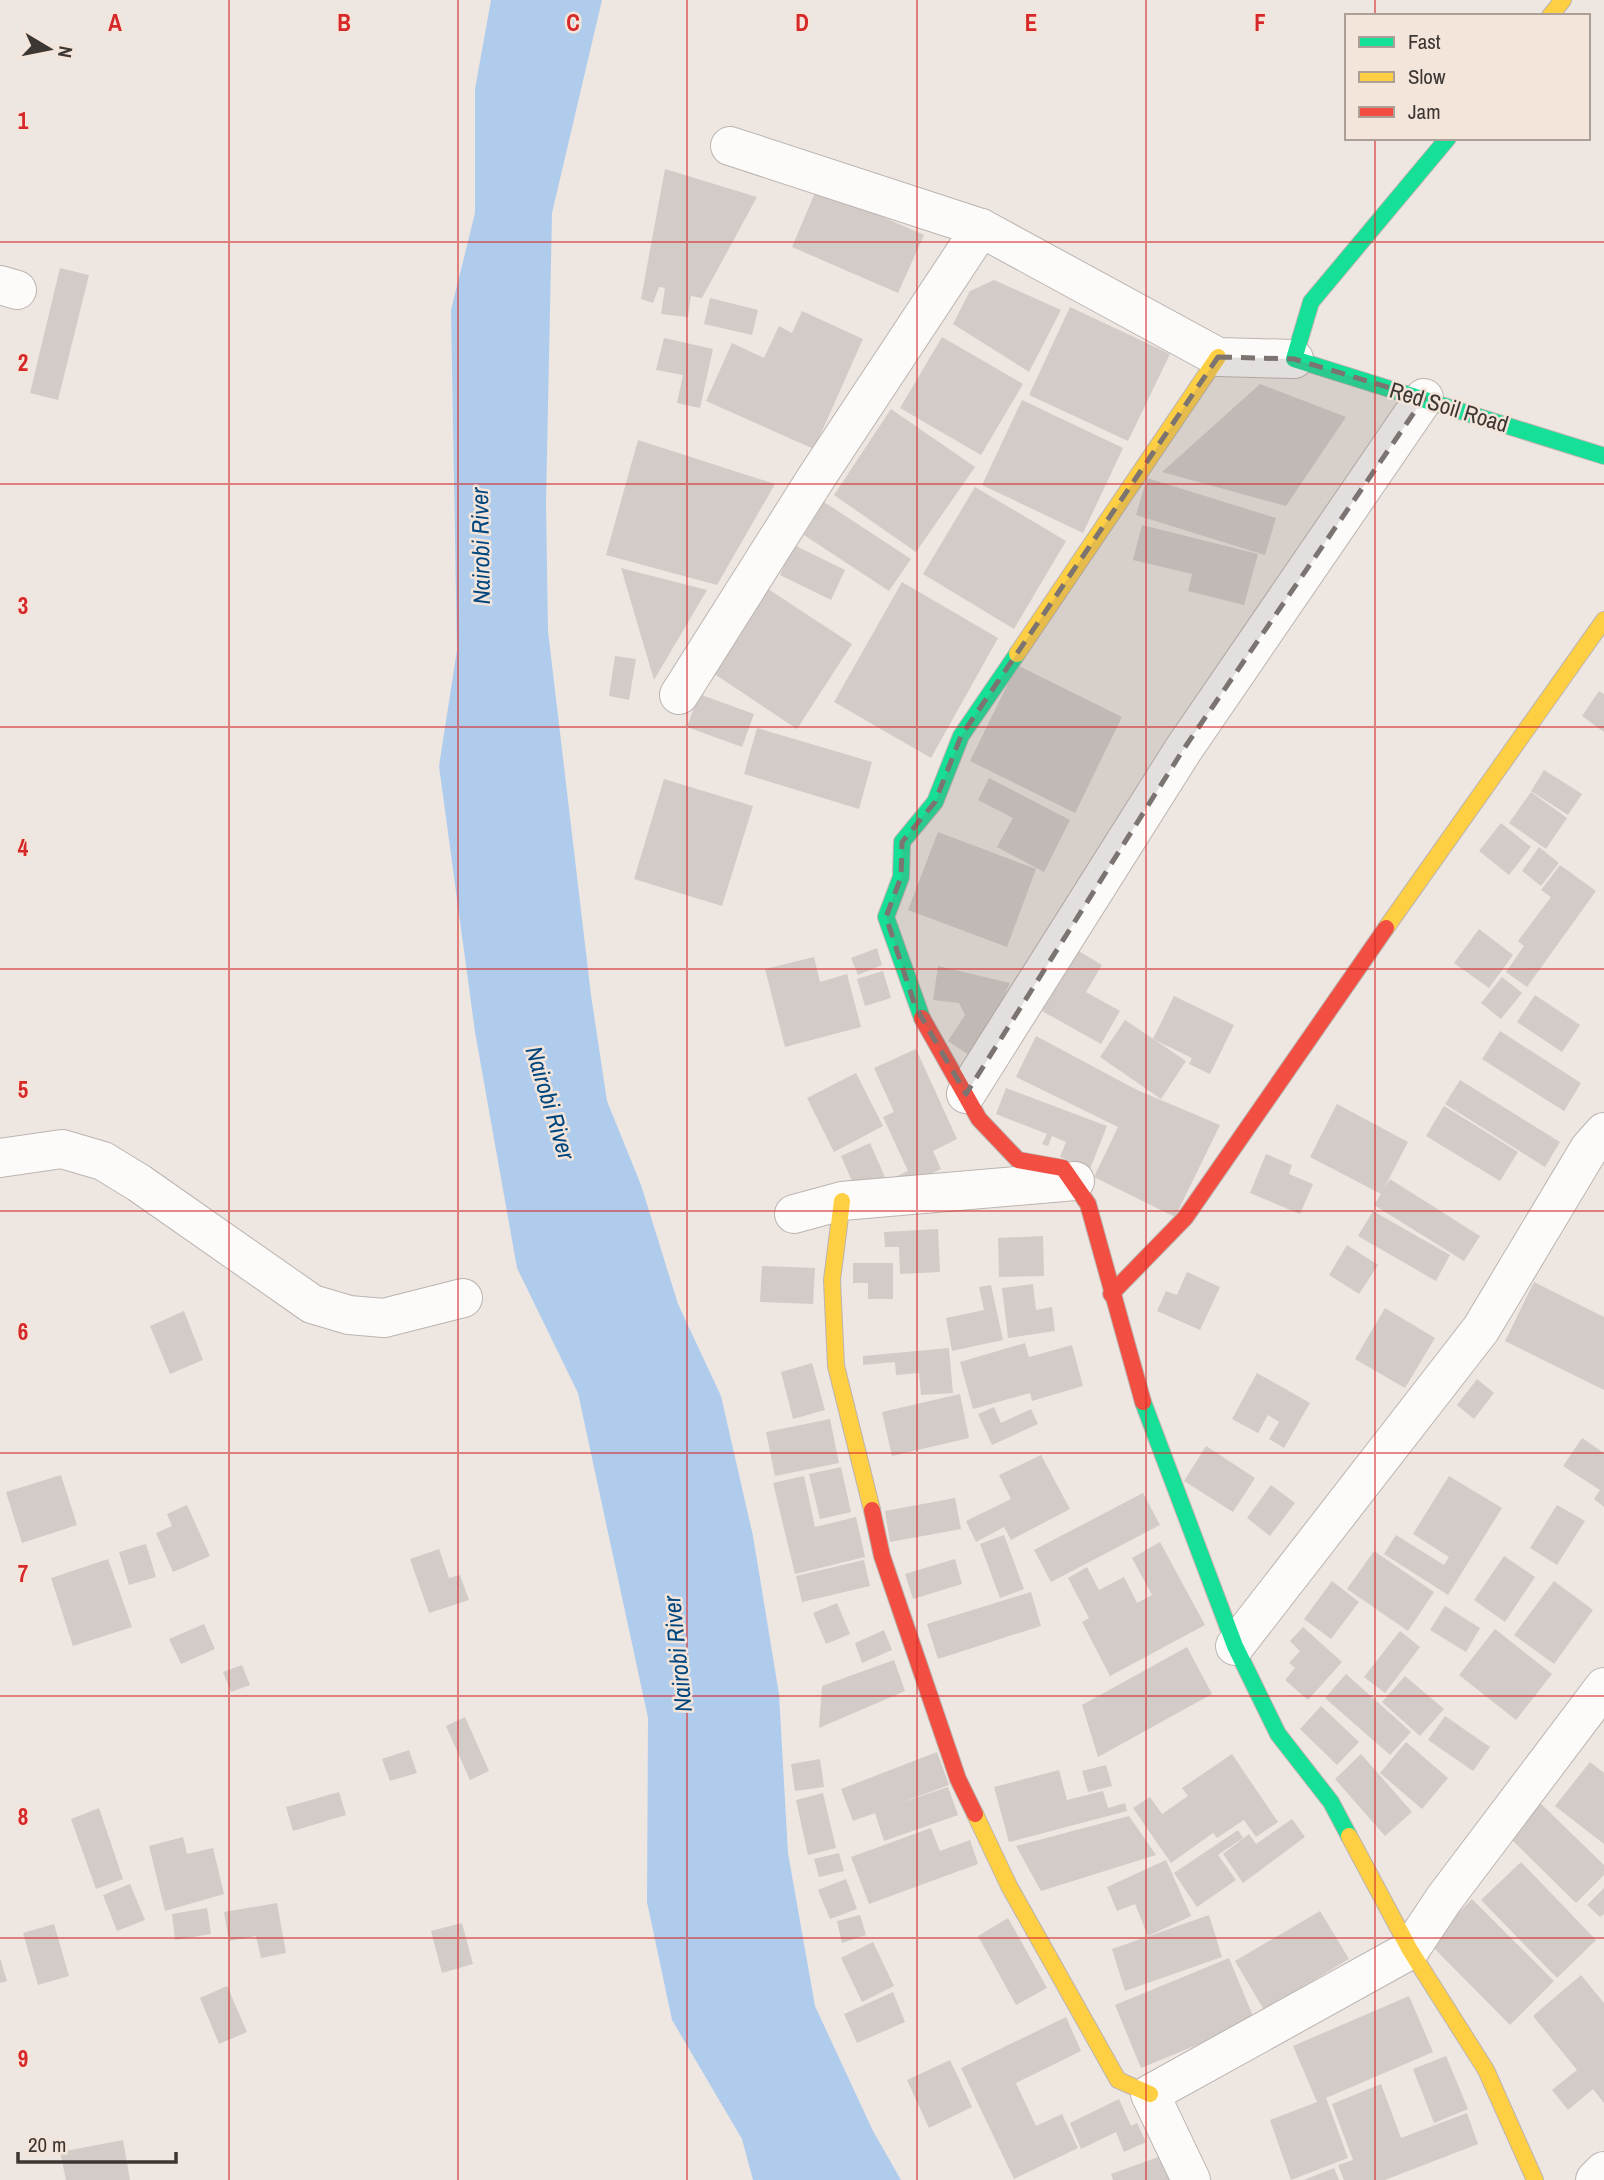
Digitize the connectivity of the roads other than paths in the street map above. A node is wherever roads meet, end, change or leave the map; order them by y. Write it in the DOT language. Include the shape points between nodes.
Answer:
graph roads {
  1 [pos="1563,0"];
  2 [pos="1552,14"];
  3 [pos="1446,140"];
  4 [pos="730,146"];
  5 [pos="982,228"];
  6 [pos="1218,357"];
  7 [pos="1294,359"];
  8 [pos="1424,398"];
  9 [pos="1604,456"];
  10 [pos="1604,620"];
  11 [pos="679,695"];
  12 [pos="966,1094"];
  13 [pos="1604,1132"];
  14 [pos="0,1158"];
  15 [pos="1075,1181"];
  16 [pos="842,1202"];
  17 [pos="794,1214"];
  18 [pos="1111,1294"];
  19 [pos="463,1298"];
  20 [pos="1235,1646"];
  21 [pos="1604,1687"];
  22 [pos="1410,1950"];
  23 [pos="1150,2094"];
  24 [pos="1604,2171"];
  25 [pos="1191,2180"];
  26 [pos="1535,2180"];
  27 [pos="1595,2180"];
  1 -- 2 [label="street"];
  3 -- 7 [label="street" via="1311,302"];
  4 -- 5 [label="street"];
  5 -- 6 [label="street"];
  5 -- 11 [label="street"];
  6 -- 7 [label="street"];
  6 -- 12 [label="street" via="961,736 935,802 902,842 901,877 887,917 915,1006"];
  7 -- 8 [label="street, Red Soil Road"];
  8 -- 9 [label="street, Red Soil Road"];
  8 -- 12 [label="street" via="1182,750"];
  10 -- 18 [label="street" via="1448,835 1185,1218"];
  12 -- 15 [label="street" via="979,1119 1018,1160 1063,1168"];
  13 -- 20 [label="street" via="1589,1149 1480,1329"];
  14 -- 19 [label="street" via="62,1149 103,1161 312,1304 349,1315 384,1318"];
  15 -- 16 [label="street"];
  15 -- 18 [label="street" via="1088,1204"];
  16 -- 17 [label="street"];
  16 -- 23 [label="street" via="832,1280 836,1366 882,1556 920,1671 958,1779 1009,1886 1118,2080"];
  18 -- 20 [label="street" via="1149,1424"];
  20 -- 22 [label="street" via="1278,1734 1331,1801"];
  21 -- 22 [label="street"];
  22 -- 23 [label="street"];
  22 -- 26 [label="street" via="1486,2070"];
  23 -- 25 [label="street"];
  24 -- 27 [label="street"];
}
